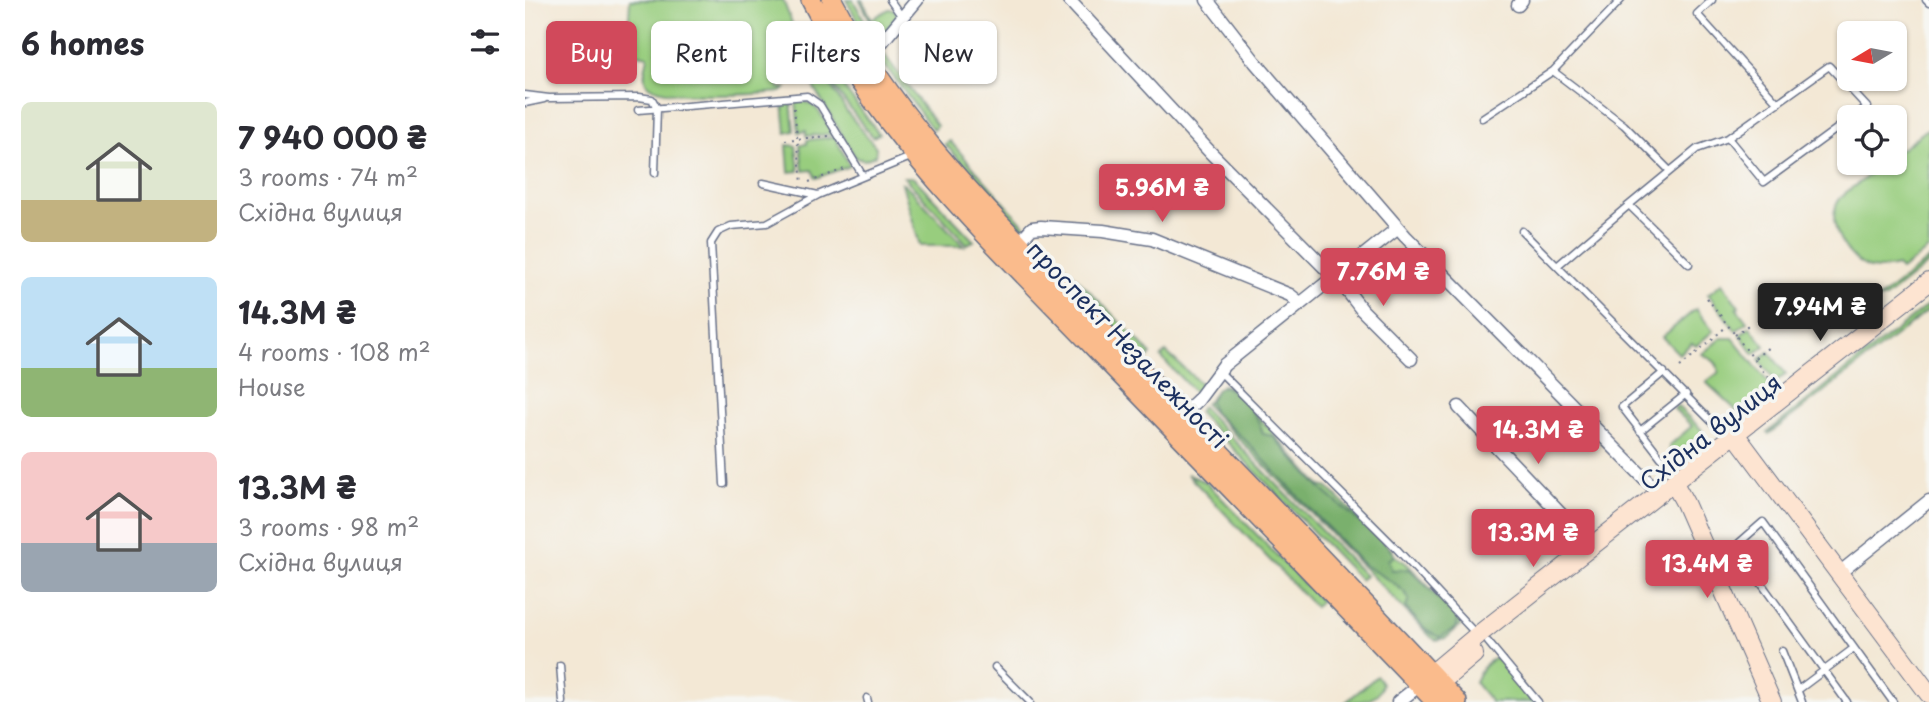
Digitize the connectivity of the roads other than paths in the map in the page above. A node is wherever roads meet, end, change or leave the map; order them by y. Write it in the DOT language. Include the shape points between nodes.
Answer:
graph roads {
  1 [pos="811,0"];
  2 [pos="832,0"];
  3 [pos="890,0"];
  4 [pos="917,0"];
  5 [pos="1069,0"];
  6 [pos="1207,0"];
  7 [pos="1621,0"];
  8 [pos="1712,0"];
  9 [pos="903,19"];
  10 [pos="844,21"];
  11 [pos="885,39"];
  12 [pos="1553,71"];
  13 [pos="881,84"];
  14 [pos="525,95"];
  15 [pos="549,98"];
  16 [pos="525,103"];
  17 [pos="1778,103"];
  18 [pos="1865,105"];
  19 [pos="657,108"];
  20 [pos="638,110"];
  21 [pos="1482,118"];
  22 [pos="1837,128"];
  23 [pos="1728,138"];
  24 [pos="915,155"];
  25 [pos="1670,171"];
  26 [pos="656,173"];
  27 [pos="863,176"];
  28 [pos="763,183"];
  29 [pos="818,195"];
  30 [pos="1629,205"];
  31 [pos="1398,228"];
  32 [pos="1522,231"];
  33 [pos="1018,243"];
  34 [pos="1689,264"];
  35 [pos="1557,266"];
  36 [pos="1334,277"];
  37 [pos="1929,282"];
  38 [pos="1929,292"];
  39 [pos="1300,303"];
  40 [pos="1411,359"];
  41 [pos="1664,372"];
  42 [pos="1221,373"];
  43 [pos="1686,394"];
  44 [pos="1458,407"];
  45 [pos="1183,414"];
  46 [pos="1640,431"];
  47 [pos="1735,440"];
  48 [pos="724,484"];
  49 [pos="1673,487"];
  50 [pos="1928,505"];
  51 [pos="1592,547"];
  52 [pos="1838,574"];
  53 [pos="1483,639"];
  54 [pos="1854,648"];
  55 [pos="1783,651"];
  56 [pos="559,665"];
  57 [pos="995,667"];
  58 [pos="1823,669"];
  59 [pos="1429,687"];
  60 [pos="1798,690"];
  61 [pos="1929,694"];
  62 [pos="563,702"];
  63 [pos="1030,702"];
  64 [pos="1398,702"];
  65 [pos="1457,702"];
  66 [pos="1538,702"];
  67 [pos="1772,702"];
  68 [pos="1802,702"];
  69 [pos="1847,702"];
  70 [pos="1893,702"];
  1 -- 24 [label="main road, проспект Незалежності" via="867,95"];
  2 -- 10 [label="main road, проспект Незалежності"];
  3 -- 9 [label="lane"];
  4 -- 9 [label="street"];
  5 -- 36 [label="street"];
  6 -- 31 [label="street"];
  7 -- 12 [label="lane"];
  8 -- 17 [label="lane" via="1697,14"];
  9 -- 11 [label="street"];
  12 -- 21 [label="lane"];
  12 -- 25 [label="lane" via="1624,125"];
  13 -- 33 [label="main road, проспект Незалежності"];
  14 -- 15 [label="lane"];
  15 -- 16 [label="lane"];
  15 -- 19 [label="lane" via="646,97"];
  17 -- 18 [label="lane" via="1829,66"];
  17 -- 23 [label="lane"];
  19 -- 20 [label="lane"];
  19 -- 26 [label="lane"];
  19 -- 27 [label="lane" via="807,96 820,105"];
  22 -- 23 [label="lane" via="1763,181"];
  23 -- 25 [label="lane" via="1697,149"];
  24 -- 27 [label="lane"];
  24 -- 59 [label="main road, проспект Незалежності" via="1017,267"];
  25 -- 30 [label="lane"];
  27 -- 29 [label="lane"];
  28 -- 29 [label="lane"];
  29 -- 48 [label="lane" via="767,223 731,226 718,232 711,243"];
  30 -- 34 [label="lane"];
  30 -- 35 [label="lane"];
  31 -- 36 [label="street"];
  31 -- 49 [label="street"];
  32 -- 35 [label="lane"];
  33 -- 39 [label="street" via="1041,226 1153,239"];
  33 -- 45 [label="main road, проспект Незалежності"];
  35 -- 41 [label="lane"];
  36 -- 39 [label="street"];
  36 -- 40 [label="street"];
  37 -- 47 [label="main road, Східна вулиця"];
  38 -- 47 [label="main road, Східна вулиця"];
  39 -- 42 [label="street" via="1224,365"];
  41 -- 43 [label="lane"];
  41 -- 46 [label="lane" via="1622,407"];
  42 -- 45 [label="street"];
  42 -- 53 [label="lane"];
  43 -- 46 [label="lane"];
  43 -- 47 [label="lane"];
  44 -- 51 [label="street"];
  45 -- 59 [label="main road, проспект Незалежності"];
  46 -- 49 [label="lane"];
  47 -- 49 [label="main road, Східна вулиця"];
  47 -- 52 [label="main road"];
  49 -- 51 [label="main road, Східна вулиця"];
  49 -- 53 [label="main road, Східна вулиця"];
  49 -- 67 [label="main road"];
  50 -- 52 [label="street"];
  51 -- 53 [label="main road, Східна вулиця"];
  52 -- 61 [label="main road"];
  53 -- 59 [label="main road, Східна вулиця"];
  53 -- 66 [label="lane"];
  54 -- 58 [label="lane"];
  54 -- 58 [label="lane" via="1763,522 1739,542 1748,565"];
  54 -- 70 [label="lane"];
  55 -- 60 [label="lane"];
  56 -- 62 [label="lane"];
  57 -- 63 [label="lane"];
  58 -- 60 [label="lane"];
  58 -- 69 [label="lane"];
  59 -- 64 [label="street"];
  59 -- 65 [label="main road, проспект Незалежності"];
  60 -- 68 [label="lane"];
}
